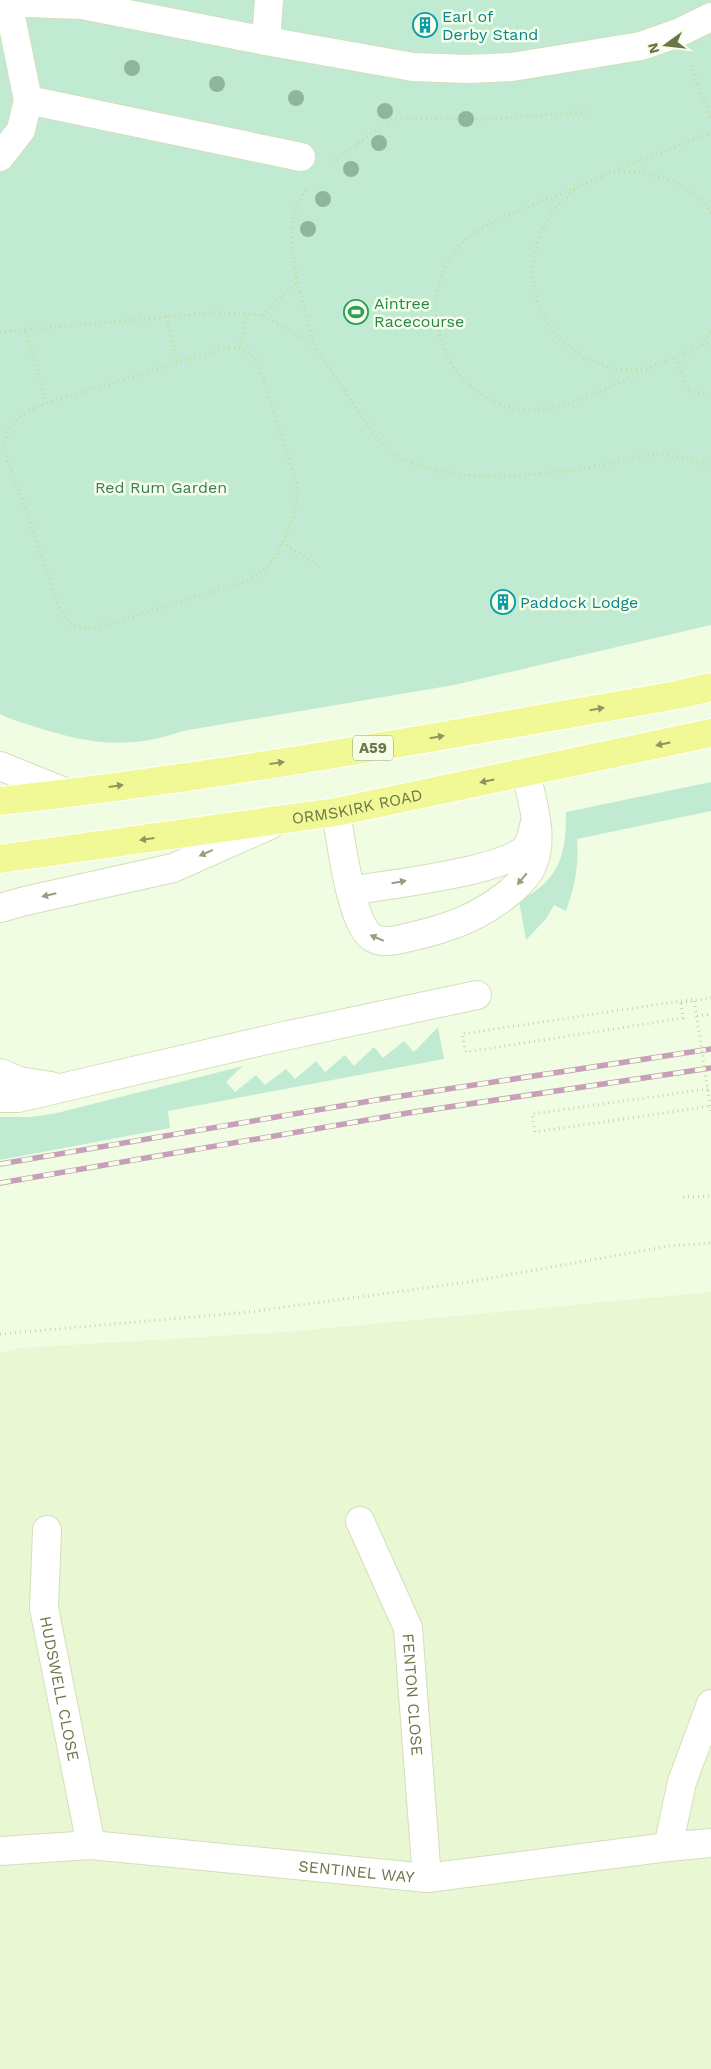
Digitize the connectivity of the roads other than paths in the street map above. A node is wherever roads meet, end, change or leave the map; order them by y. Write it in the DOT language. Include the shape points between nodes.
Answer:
graph roads {
  1 [pos="268,0"];
  2 [pos="4,2"];
  3 [pos="711,17"];
  4 [pos="266,42"];
  5 [pos="28,100"];
  6 [pos="0,157"];
  7 [pos="301,157"];
  8 [pos="711,687"];
  9 [pos="711,733"];
  10 [pos="0,766"];
  11 [pos="526,773"];
  12 [pos="68,793"];
  13 [pos="0,800"];
  14 [pos="336,812"];
  15 [pos="535,818"];
  16 [pos="282,820"];
  17 [pos="0,859"];
  18 [pos="351,891"];
  19 [pos="0,908"];
  20 [pos="476,995"];
  21 [pos="0,1073"];
  22 [pos="63,1088"];
  23 [pos="0,1098"];
  24 [pos="360,1521"];
  25 [pos="47,1530"];
  26 [pos="711,1704"];
  27 [pos="711,1843"];
  28 [pos="91,1845"];
  29 [pos="668,1847"];
  30 [pos="0,1851"];
  31 [pos="427,1878"];
  1 -- 4 [label="street"];
  2 -- 4 [label="street" via="82,5"];
  2 -- 5 [label="street"];
  3 -- 4 [label="street" via="641,46 512,67 413,68"];
  5 -- 6 [label="street" via="21,130"];
  5 -- 7 [label="street"];
  12 -- 8 [label="highway, A59, one-way" via="330,756"];
  9 -- 11 [label="highway, ORMSKIRK ROAD, one-way"];
  10 -- 12 [label="street"];
  11 -- 14 [label="highway, ORMSKIRK ROAD, one-way"];
  11 -- 15 [label="street"];
  12 -- 13 [label="highway, A59"];
  14 -- 16 [label="highway, ORMSKIRK ROAD"];
  14 -- 18 [label="street"];
  18 -- 15 [label="street, one-way" via="488,867 512,858 526,847"];
  15 -- 18 [label="street, one-way" via="538,845 532,867 518,885 466,921 385,942 371,937 363,928"];
  16 -- 17 [label="highway, ORMSKIRK ROAD, one-way"];
  16 -- 19 [label="street, one-way" via="173,868"];
  20 -- 22 [label="street"];
  21 -- 22 [label="street" via="19,1081"];
  22 -- 23 [label="street" via="18,1098"];
  24 -- 31 [label="street, FENTON CLOSE" via="408,1628"];
  25 -- 28 [label="street, HUDSWELL CLOSE" via="44,1608"];
  26 -- 29 [label="street" via="682,1782"];
  27 -- 29 [label="street, SENTINEL WAY"];
  28 -- 30 [label="street, SENTINEL WAY"];
  28 -- 31 [label="street, SENTINEL WAY"];
  29 -- 31 [label="street, SENTINEL WAY"];
}
